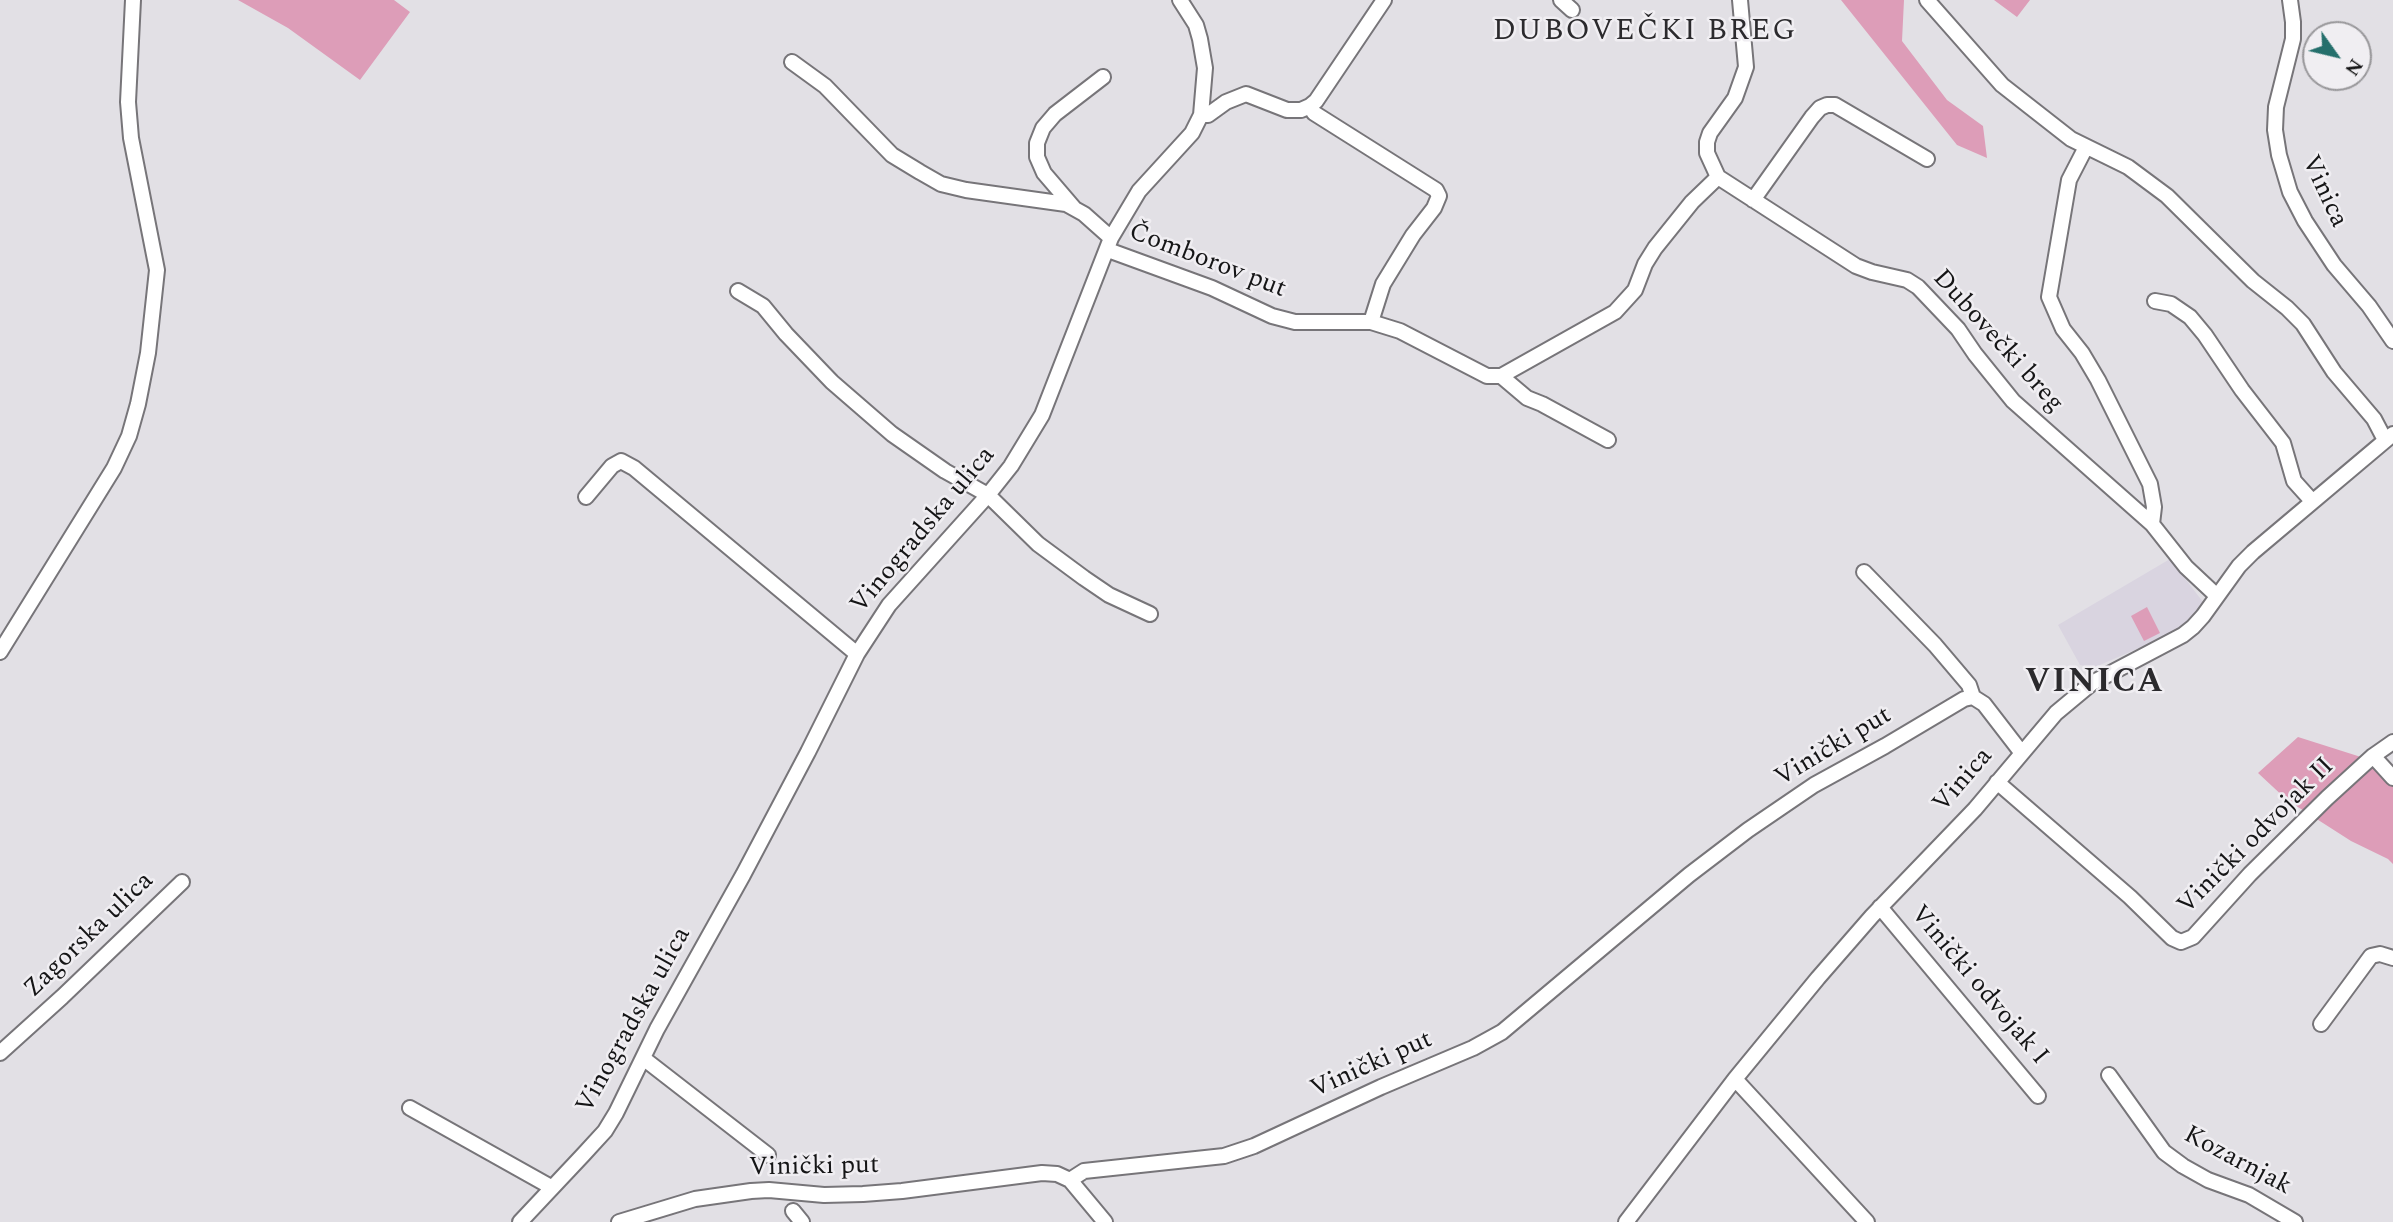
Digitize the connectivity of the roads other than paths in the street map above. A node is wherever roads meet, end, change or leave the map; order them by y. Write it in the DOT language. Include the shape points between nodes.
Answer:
graph roads {
  1 [pos="133,0"];
  2 [pos="1180,0"];
  3 [pos="1384,0"];
  4 [pos="1740,0"];
  5 [pos="1927,0"];
  6 [pos="2290,0"];
  7 [pos="792,62"];
  8 [pos="1103,77"];
  9 [pos="1310,106"];
  10 [pos="1201,115"];
  11 [pos="2086,148"];
  12 [pos="1927,159"];
  13 [pos="1718,177"];
  14 [pos="1753,200"];
  15 [pos="1074,208"];
  16 [pos="1110,244"];
  17 [pos="738,291"];
  18 [pos="2155,301"];
  19 [pos="1371,322"];
  20 [pos="2393,341"];
  21 [pos="1501,376"];
  22 [pos="2389,437"];
  23 [pos="1608,440"];
  24 [pos="988,495"];
  25 [pos="586,497"];
  26 [pos="2312,501"];
  27 [pos="2152,524"];
  28 [pos="1864,572"];
  29 [pos="2217,596"];
  30 [pos="1150,614"];
  31 [pos="0,652"];
  32 [pos="857,654"];
  33 [pos="1973,697"];
  34 [pos="2393,742"];
  35 [pos="2021,752"];
  36 [pos="2373,756"];
  37 [pos="2393,778"];
  38 [pos="1997,782"];
  39 [pos="182,882"];
  40 [pos="1880,907"];
  41 [pos="2393,958"];
  42 [pos="2321,1024"];
  43 [pos="0,1053"];
  44 [pos="643,1058"];
  45 [pos="2109,1075"];
  46 [pos="1735,1079"];
  47 [pos="2038,1096"];
  48 [pos="410,1108"];
  49 [pos="768,1155"];
  50 [pos="1070,1180"];
  51 [pos="551,1187"];
  52 [pos="520,1222"];
  53 [pos="619,1222"];
  54 [pos="1105,1222"];
  55 [pos="1626,1222"];
  56 [pos="1867,1222"];
  57 [pos="2295,1222"];
  1 -- 31 [label="street" via="128,102 131,138 157,270 138,404 114,468"];
  2 -- 10 [label="street, Vinogradska ulica" via="1196,25 1202,49"];
  3 -- 9 [label="street"];
  4 -- 13 [label="street" via="1746,67 1735,98 1707,142"];
  5 -- 11 [label="street" via="2002,85"];
  6 -- 20 [label="street, Vinica" via="2292,39 2275,130 2290,192 2334,265"];
  7 -- 15 [label="street" via="825,86 892,155 941,184"];
  8 -- 15 [label="street, Čomborov put" via="1055,114 1037,143 1044,173"];
  9 -- 10 [label="street" via="1287,110 1246,94"];
  9 -- 19 [label="street" via="1439,196 1383,284"];
  10 -- 16 [label="street, Vinogradska ulica" via="1192,133 1139,191"];
  11 -- 22 [label="street" via="2128,167 2167,197 2287,308"];
  11 -- 27 [label="street, Dubovečki breg" via="2069,180 2049,297 2063,329 2098,380 2150,484"];
  12 -- 14 [label="street" via="1835,105 1827,105 1812,117"];
  13 -- 14 [label="street, Dubovečki breg"];
  13 -- 21 [label="street" via="1655,248 1635,290 1620,307"];
  14 -- 27 [label="street, Dubovečki breg" via="1856,266 1918,287 1958,329 2013,401"];
  15 -- 16 [label="street, Čomborov put"];
  16 -- 19 [label="street, Čomborov put" via="1272,316 1295,322"];
  16 -- 24 [label="street, Vinogradska ulica" via="1042,415"];
  17 -- 24 [label="street" via="763,306 832,382 892,434"];
  18 -- 26 [label="street" via="2171,304 2205,335 2283,443 2294,481"];
  19 -- 21 [label="street, Čomborov put" via="1399,331 1487,376"];
  21 -- 23 [label="street, Čomborov put" via="1527,398"];
  22 -- 26 [label="street, Vinica"];
  24 -- 30 [label="street" via="1038,544 1109,595"];
  24 -- 32 [label="street, Vinogradska ulica" via="889,605"];
  25 -- 32 [label="street" via="612,466 621,461 634,468"];
  26 -- 29 [label="street, Vinica" via="2239,566"];
  27 -- 29 [label="street, Dubovečki breg" via="2186,567"];
  28 -- 33 [label="street" via="1935,645 1969,685"];
  29 -- 35 [label="street, Vinica" via="2183,635 2082,691"];
  32 -- 44 [label="street, Vinogradska ulica"];
  33 -- 35 [label="street" via="1984,704"];
  33 -- 50 [label="street, Vinički put" via="1814,785 1748,830 1502,1032 1473,1048 1224,1156 1084,1171"];
  34 -- 36 [label="street, Vinički odvojak II"];
  35 -- 38 [label="street, Vinica"];
  36 -- 37 [label="street"];
  36 -- 38 [label="street, Vinički odvojak II" via="2304,820 2193,937 2181,942"];
  38 -- 40 [label="street, Vinica"];
  39 -- 43 [label="street, Zagorska ulica"];
  40 -- 46 [label="street, Vinica"];
  40 -- 47 [label="street, Vinički odvojak I"];
  41 -- 42 [label="street" via="2371,956"];
  44 -- 49 [label="street"];
  44 -- 51 [label="street, Vinogradska ulica" via="605,1131"];
  45 -- 57 [label="street, Kozarnjak" via="2164,1152"];
  46 -- 55 [label="street, Vinica"];
  46 -- 56 [label="street"];
  48 -- 51 [label="street"];
  50 -- 53 [label="street, Vinički put" via="1042,1173 863,1194 751,1191 695,1199"];
  50 -- 54 [label="street"];
  51 -- 52 [label="street, Vinogradska ulica"];
}
